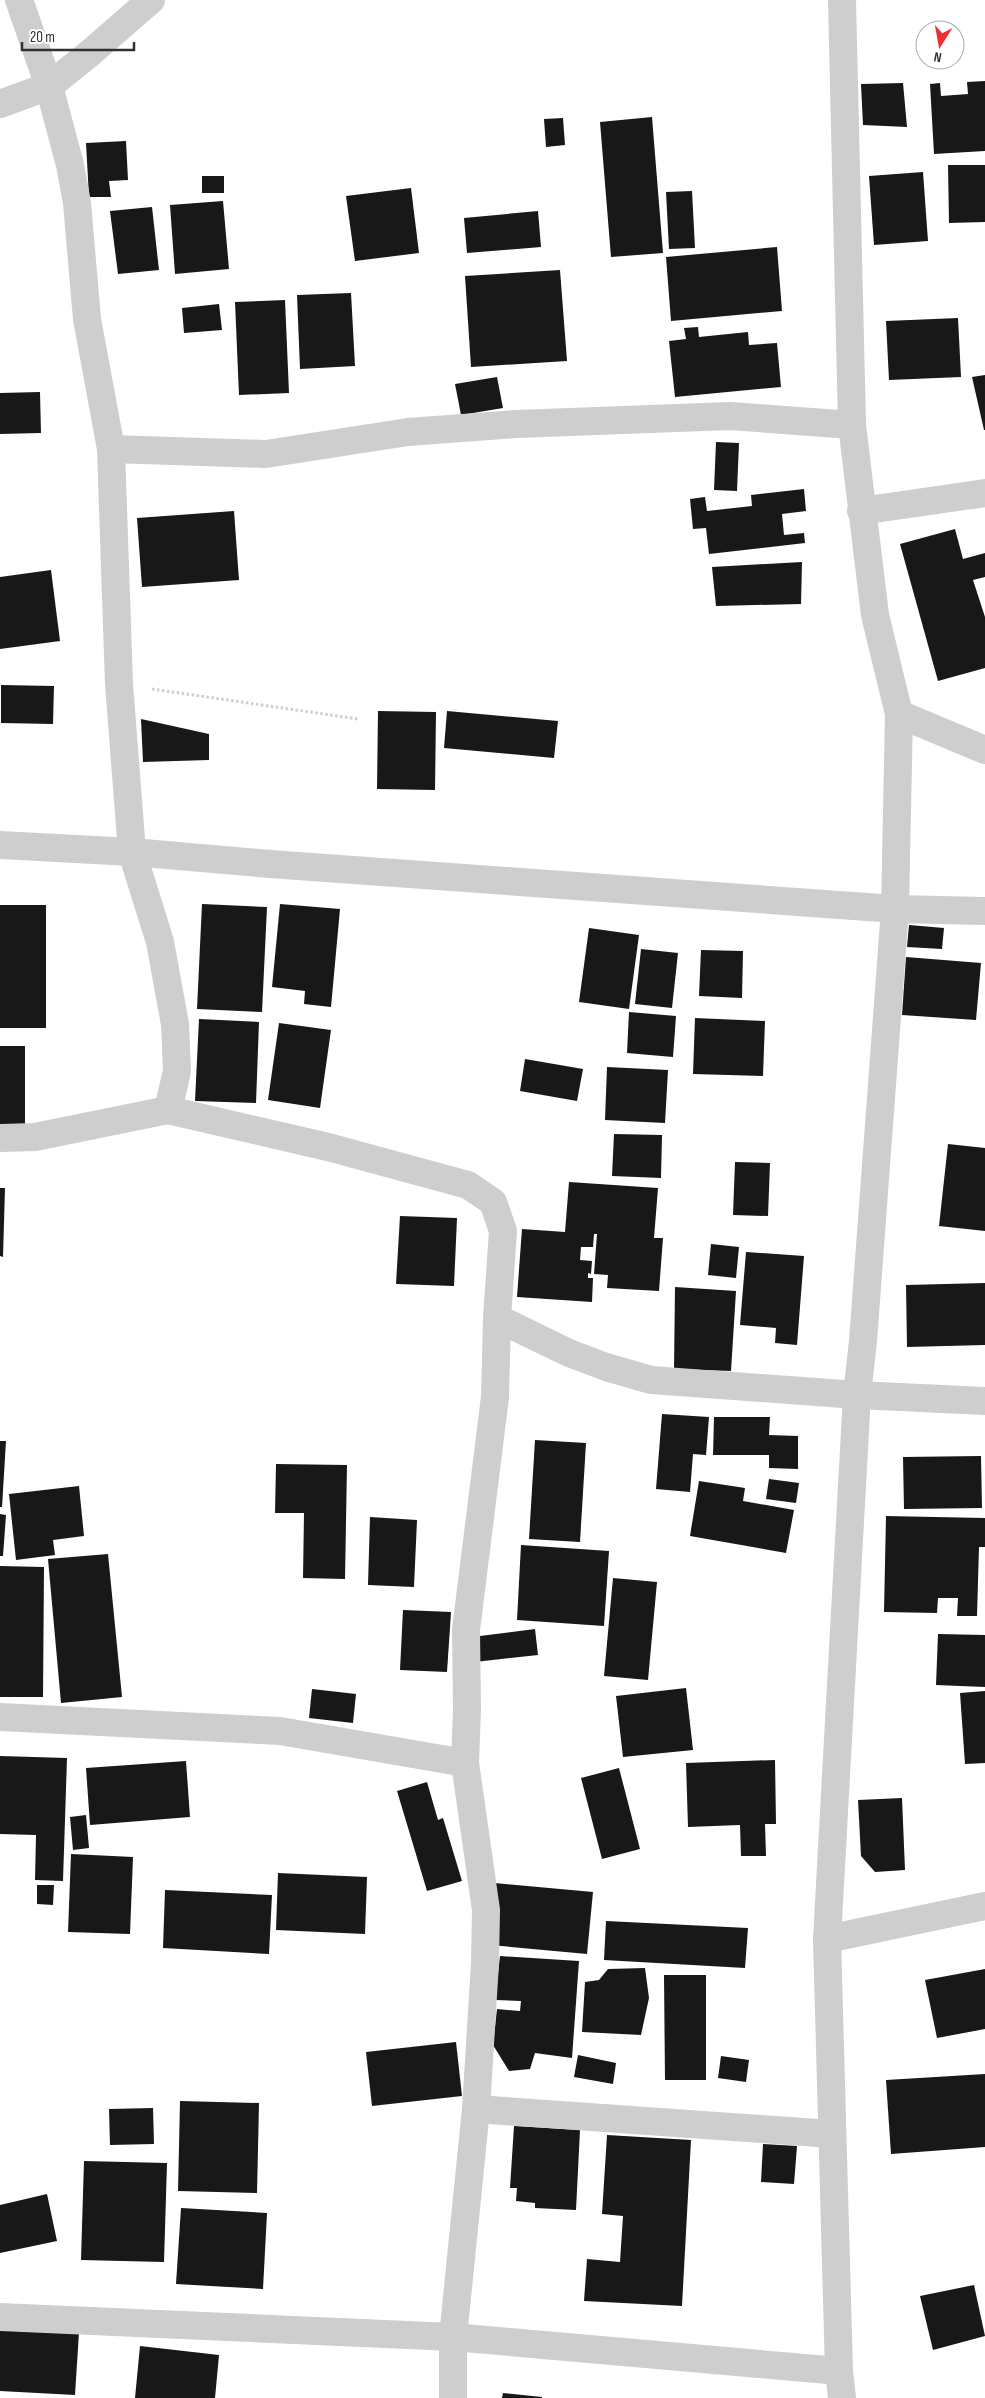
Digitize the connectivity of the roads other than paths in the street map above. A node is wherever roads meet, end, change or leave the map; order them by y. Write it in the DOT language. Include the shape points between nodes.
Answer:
graph roads {
  1 [pos="20,0"];
  2 [pos="150,0"];
  3 [pos="842,0"];
  4 [pos="49,86"];
  5 [pos="0,104"];
  6 [pos="852,426"];
  7 [pos="112,449"];
  8 [pos="985,493"];
  9 [pos="861,511"];
  10 [pos="899,714"];
  11 [pos="985,750"];
  12 [pos="0,845"];
  13 [pos="132,852"];
  14 [pos="894,909"];
  15 [pos="985,911"];
  16 [pos="168,1110"];
  17 [pos="0,1138"];
  18 [pos="497,1318"];
  19 [pos="857,1395"];
  20 [pos="985,1401"];
  21 [pos="0,1717"];
  22 [pos="465,1763"];
  23 [pos="985,1906"];
  24 [pos="827,1939"];
  25 [pos="476,2109"];
  26 [pos="832,2134"];
  27 [pos="0,2317"];
  28 [pos="453,2338"];
  29 [pos="839,2371"];
  30 [pos="453,2398"];
  31 [pos="842,2398"];
  1 -- 4 [label="street"];
  2 -- 4 [label="street"];
  3 -- 6 [label="street"];
  4 -- 5 [label="street"];
  4 -- 7 [label="street" via="77,203 87,319"];
  6 -- 7 [label="street" via="730,416 517,424 408,432 266,454"];
  6 -- 9 [label="street"];
  7 -- 13 [label="street" via="119,684"];
  8 -- 9 [label="street"];
  9 -- 10 [label="street" via="875,615"];
  10 -- 11 [label="street"];
  10 -- 14 [label="street"];
  12 -- 13 [label="street"];
  13 -- 14 [label="street"];
  13 -- 16 [label="street" via="160,942 175,1024 177,1071"];
  14 -- 15 [label="street"];
  14 -- 19 [label="street"];
  16 -- 17 [label="street" via="35,1137"];
  16 -- 18 [label="street" via="328,1147 468,1185 493,1202 502,1231"];
  18 -- 19 [label="street" via="569,1353 650,1380"];
  18 -- 22 [label="street" via="495,1397 466,1630"];
  19 -- 20 [label="street"];
  19 -- 24 [label="street"];
  21 -- 22 [label="street" via="280,1731"];
  22 -- 25 [label="street" via="486,1910"];
  23 -- 24 [label="street"];
  24 -- 26 [label="street"];
  25 -- 26 [label="street"];
  25 -- 28 [label="street"];
  26 -- 29 [label="street"];
  27 -- 28 [label="street"];
  28 -- 29 [label="street"];
  28 -- 30 [label="street"];
  29 -- 31 [label="street"];
}
